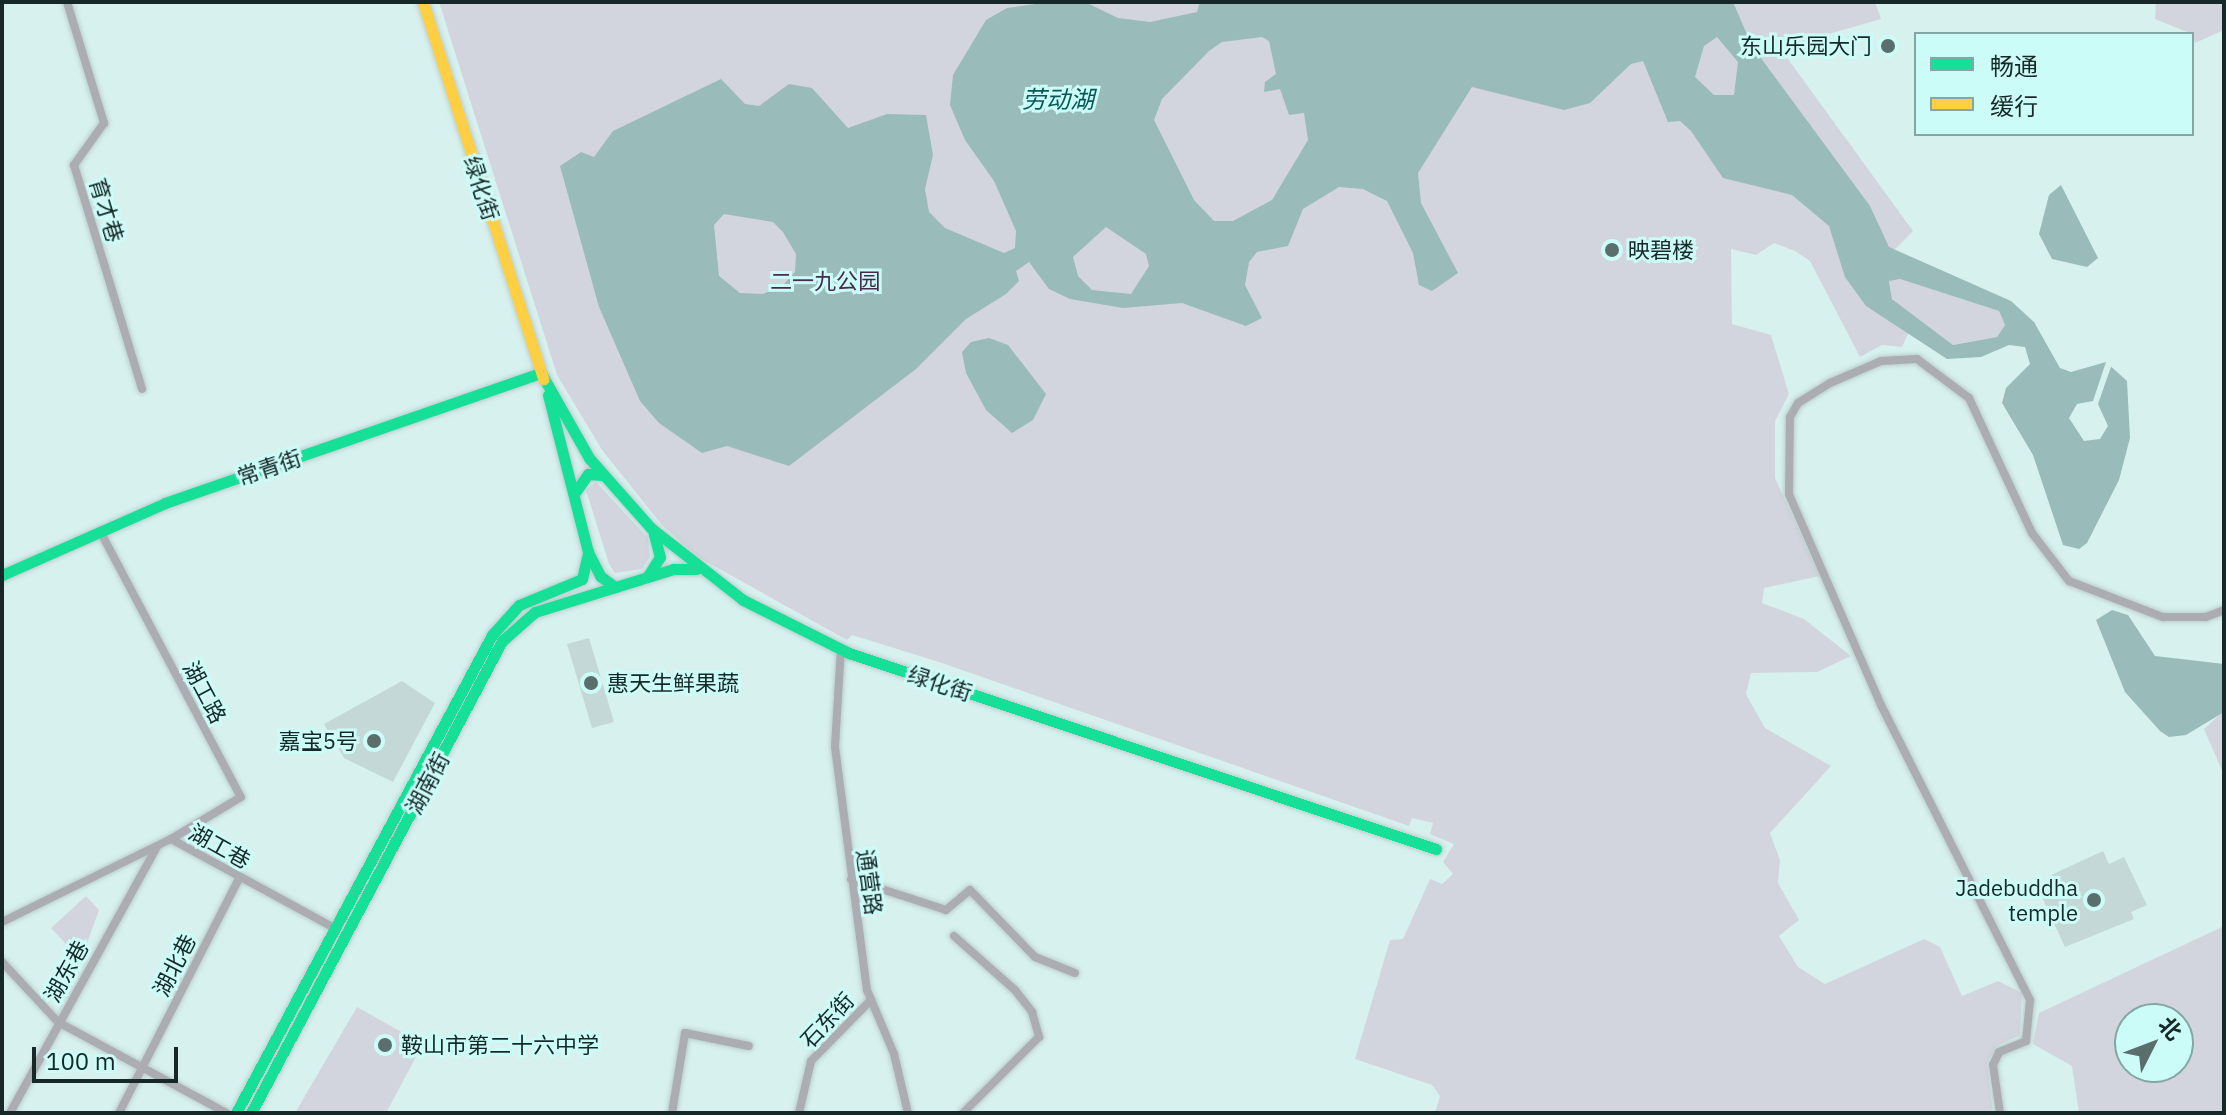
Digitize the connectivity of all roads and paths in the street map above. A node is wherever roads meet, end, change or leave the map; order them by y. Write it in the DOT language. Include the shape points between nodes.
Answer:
graph roads {
  1 [pos="67,2"];
  2 [pos="423,2"];
  3 [pos="541,373"];
  4 [pos="142,389"];
  5 [pos="606,477"];
  6 [pos="576,491"];
  7 [pos="651,528"];
  8 [pos="100,531"];
  9 [pos="588,552"];
  10 [pos="696,569"];
  11 [pos="2,575"];
  12 [pos="647,576"];
  13 [pos="615,587"];
  14 [pos="2224,610"];
  15 [pos="841,648"];
  16 [pos="171,839"];
  17 [pos="156,847"];
  18 [pos="1436,849"];
  19 [pos="240,877"];
  20 [pos="851,879"];
  21 [pos="2,922"];
  22 [pos="334,928"];
  23 [pos="954,936"];
  24 [pos="2,962"];
  25 [pos="1075,973"];
  26 [pos="871,1000"];
  27 [pos="58,1022"];
  28 [pos="749,1046"];
  29 [pos="142,1068"];
  30 [pos="10,1113"];
  31 [pos="119,1113"];
  32 [pos="226,1113"];
  33 [pos="236,1113"];
  34 [pos="251,1113"];
  35 [pos="672,1113"];
  36 [pos="799,1113"];
  37 [pos="908,1113"];
  38 [pos="963,1113"];
  39 [pos="2000,1113"];
  1 -- 4 [label="street, 育才巷" via="104,123 74,165"];
  2 -- 3 [label="main road, 绿化街"];
  3 -- 5 [label="main road, 绿化街"];
  3 -- 6 [label="main road, 绿化街"];
  3 -- 8 [label="main road, 常青街"];
  5 -- 6 [label="main road" via="592,471"];
  5 -- 7 [label="main road, 绿化街"];
  6 -- 9 [label="main road, 绿化街"];
  7 -- 10 [label="main road, 绿化街"];
  7 -- 12 [label="main road" via="660,557"];
  8 -- 11 [label="main road, 常青街"];
  8 -- 16 [label="street, 湖工路" via="241,797"];
  9 -- 13 [label="main road, 绿化街" via="600,576"];
  9 -- 22 [label="main road, 湖南街" via="582,579 528,599 501,622"];
  10 -- 12 [label="main road, 湖南街"];
  10 -- 15 [label="main road, 绿化街"];
  12 -- 13 [label="main road, 湖南街"];
  13 -- 34 [label="main road, 湖南街" via="535,612 502,641"];
  14 -- 39 [label="street" via="2181,620 2163,617 2069,581 2032,533 1969,398 1917,359 1881,361 1854,372 1813,391 1790,417 1789,494 1881,705 2030,1000 2026,1041 1999,1052 1993,1065"];
  15 -- 18 [label="main road, 绿化街"];
  15 -- 20 [label="street, 通营路" via="835,747"];
  16 -- 17 [label="street, 湖工巷"];
  16 -- 19 [label="street, 湖工巷"];
  17 -- 21 [label="street, 湖工巷"];
  17 -- 27 [label="street, 湖东巷"];
  19 -- 22 [label="street, 湖工巷"];
  19 -- 29 [label="street, 湖北巷"];
  20 -- 25 [label="street" via="946,910 970,890 1035,957"];
  20 -- 26 [label="street, 通营路"];
  22 -- 33 [label="main road, 湖南街"];
  23 -- 38 [label="street" via="1015,990 1032,1012 1039,1037"];
  24 -- 27 [label="street"];
  26 -- 36 [label="street, 石东街" via="811,1061"];
  26 -- 37 [label="street, 通营路"];
  27 -- 29 [label="street"];
  27 -- 30 [label="street, 湖东巷"];
  28 -- 35 [label="street" via="685,1033"];
  29 -- 31 [label="street, 湖北巷"];
  29 -- 32 [label="street"];
}
